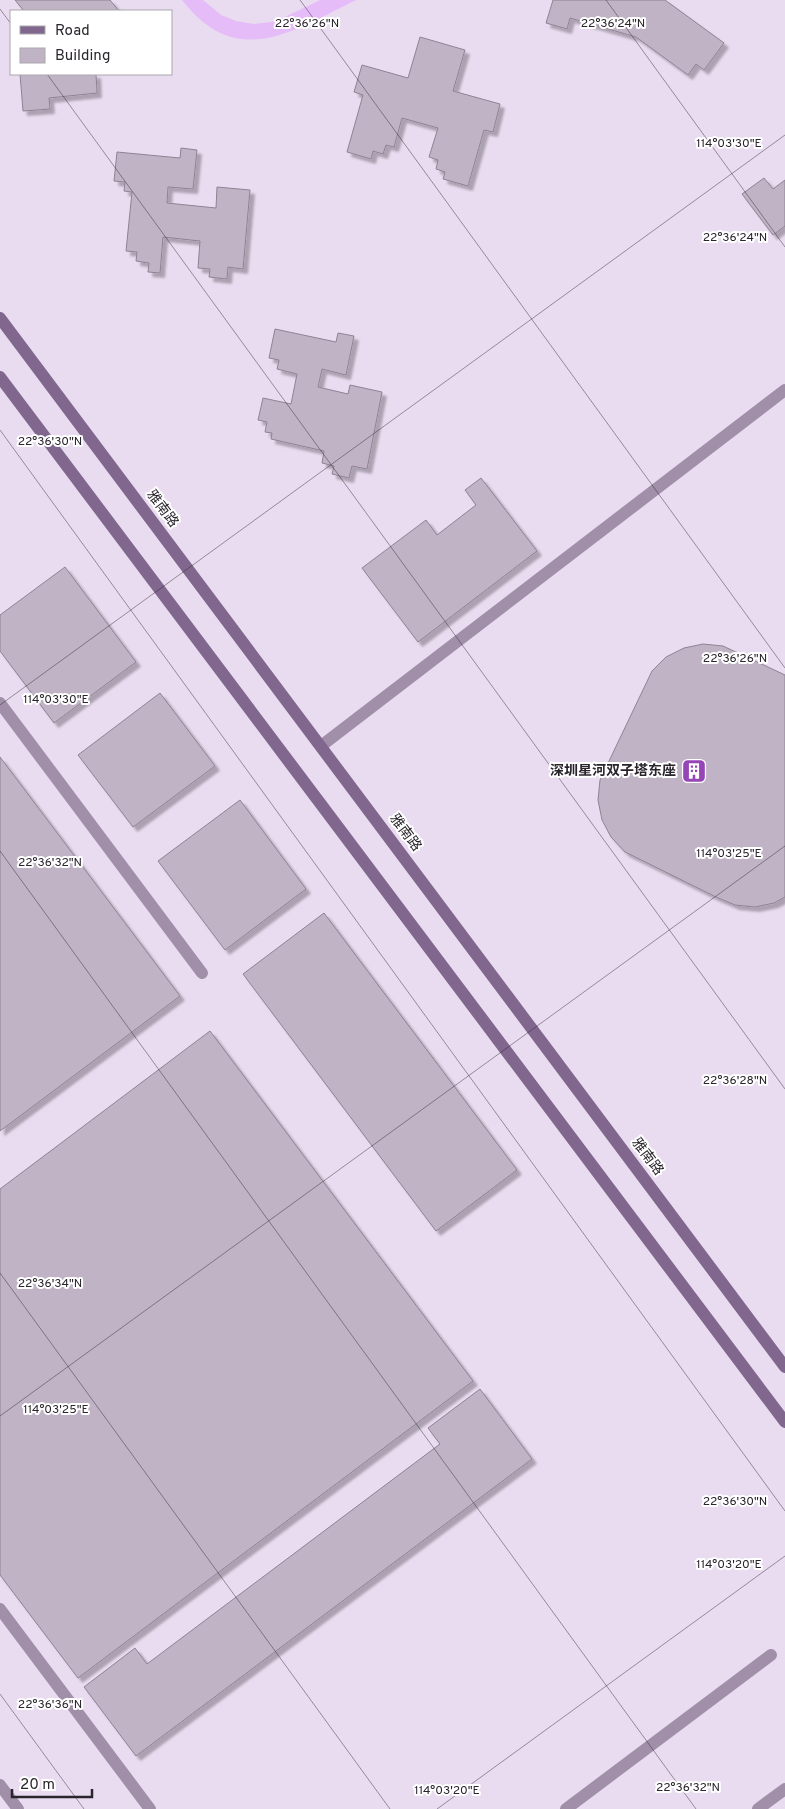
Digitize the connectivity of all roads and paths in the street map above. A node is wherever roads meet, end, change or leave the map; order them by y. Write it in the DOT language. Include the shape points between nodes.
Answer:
graph roads {
  1 [pos="0,318"];
  2 [pos="0,377"];
  3 [pos="785,390"];
  4 [pos="0,703"];
  5 [pos="320,746"];
  6 [pos="202,973"];
  7 [pos="785,1366"];
  8 [pos="785,1422"];
  9 [pos="0,1610"];
  10 [pos="771,1655"];
  11 [pos="0,1785"];
  12 [pos="785,1789"];
  13 [pos="18,1809"];
  14 [pos="150,1809"];
  15 [pos="566,1809"];
  16 [pos="758,1809"];
  1 -- 5 [label="street, 雅南路"];
  2 -- 8 [label="street"];
  3 -- 5 [label="street"];
  4 -- 6 [label="street"];
  5 -- 7 [label="street, 雅南路"];
  9 -- 14 [label="street"];
  10 -- 15 [label="street"];
  11 -- 13 [label="street"];
  12 -- 16 [label="street"];
}
